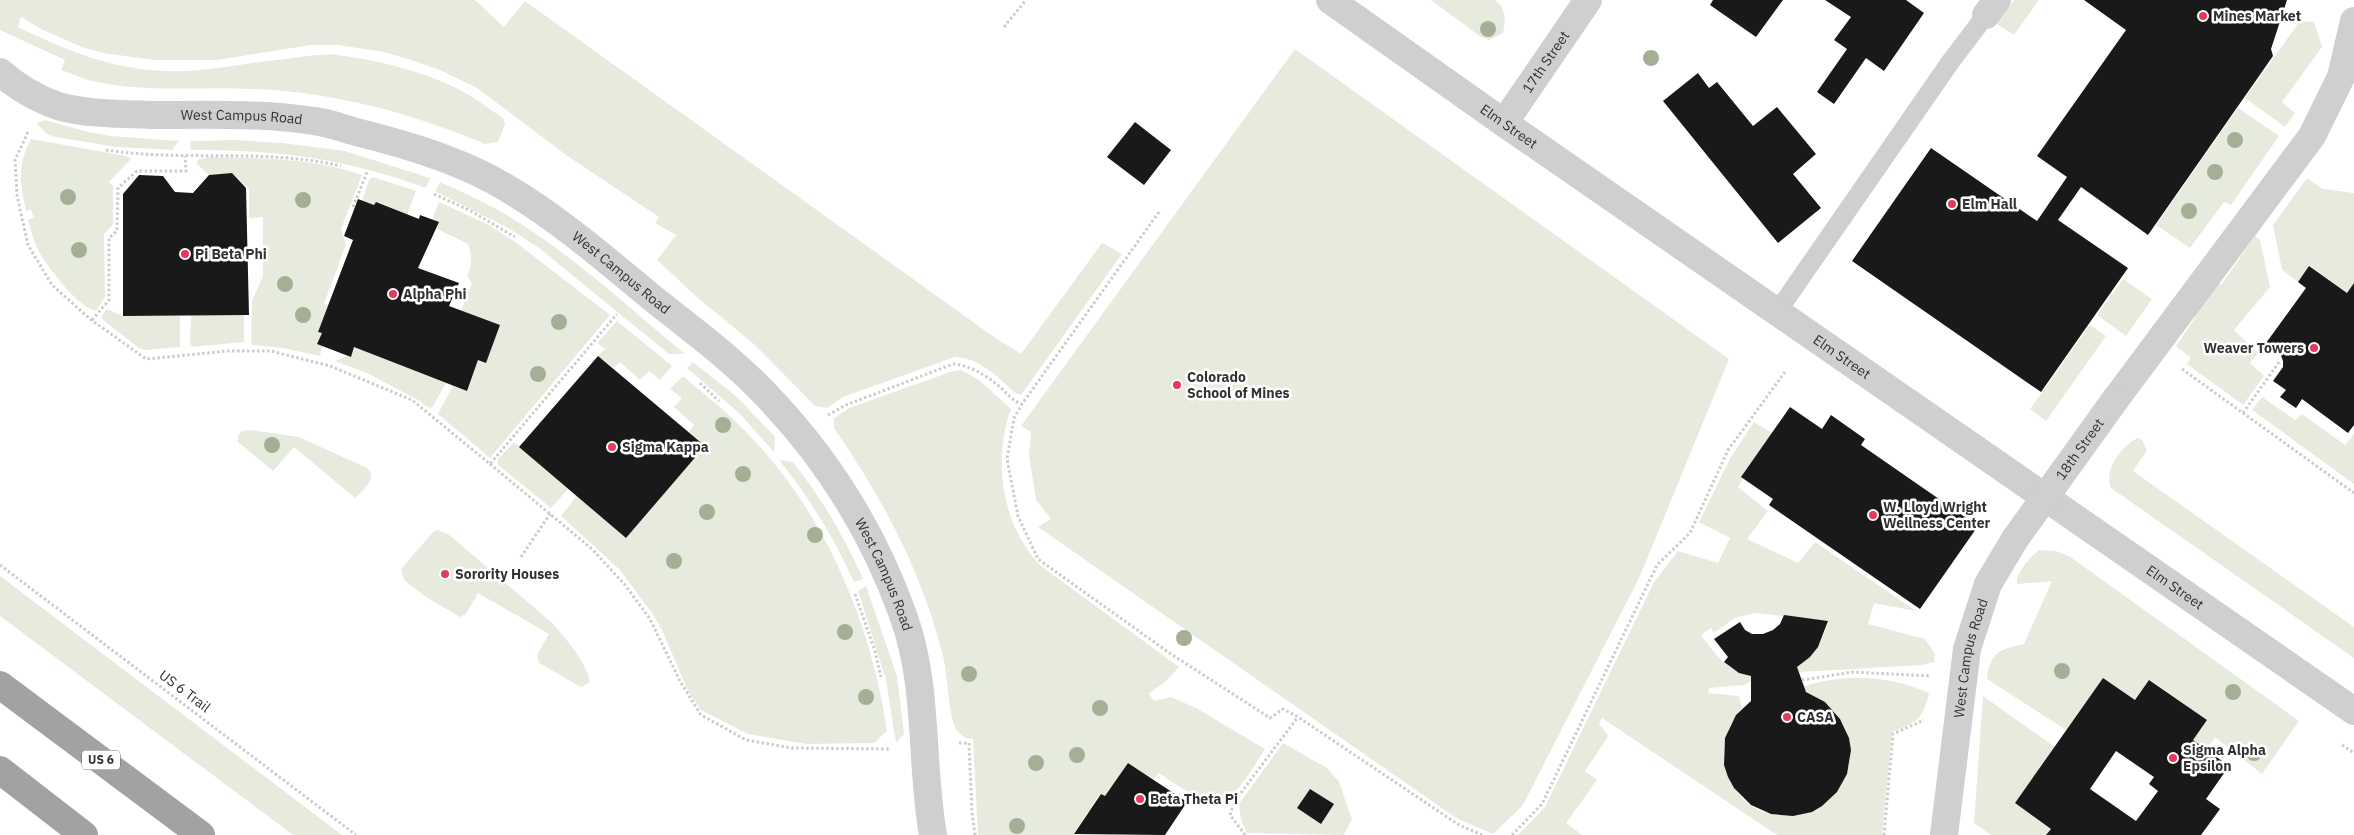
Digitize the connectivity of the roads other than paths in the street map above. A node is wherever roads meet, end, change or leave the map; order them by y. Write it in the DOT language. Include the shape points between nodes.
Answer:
graph roads {
  1 [pos="1330,0"];
  2 [pos="1588,0"];
  3 [pos="2354,2"];
  4 [pos="2354,6"];
  5 [pos="1991,7"];
  6 [pos="2354,21"];
  7 [pos="0,72"];
  8 [pos="1504,123"];
  9 [pos="1777,312"];
  10 [pos="2044,498"];
  11 [pos="0,685"];
  12 [pos="2354,711"];
  13 [pos="0,770"];
  14 [pos="59,816"];
  15 [pos="80,835"];
  16 [pos="84,835"];
  17 [pos="201,835"];
  18 [pos="934,835"];
  19 [pos="1944,835"];
  1 -- 8 [label="street, Elm Street"];
  2 -- 8 [label="street, 17th Street"];
  3 -- 4 [label="street"];
  5 -- 9 [label="lane"];
  6 -- 10 [label="street, 18th Street" via="2341,77 2312,136"];
  7 -- 18 [label="street, West Campus Road" via="14,84 58,106 112,113 238,115 315,121 396,142 502,185 576,235 768,397 808,441 853,509 884,565 912,641 920,689 929,811"];
  8 -- 9 [label="street, Elm Street"];
  9 -- 10 [label="street, Elm Street"];
  10 -- 12 [label="street, Elm Street"];
  10 -- 19 [label="street, West Campus Road" via="1988,584 1967,649"];
  11 -- 17 [label="highway, US 6"];
  13 -- 14 [label="highway"];
  14 -- 15 [label="highway"];
  14 -- 16 [label="highway"];
}
